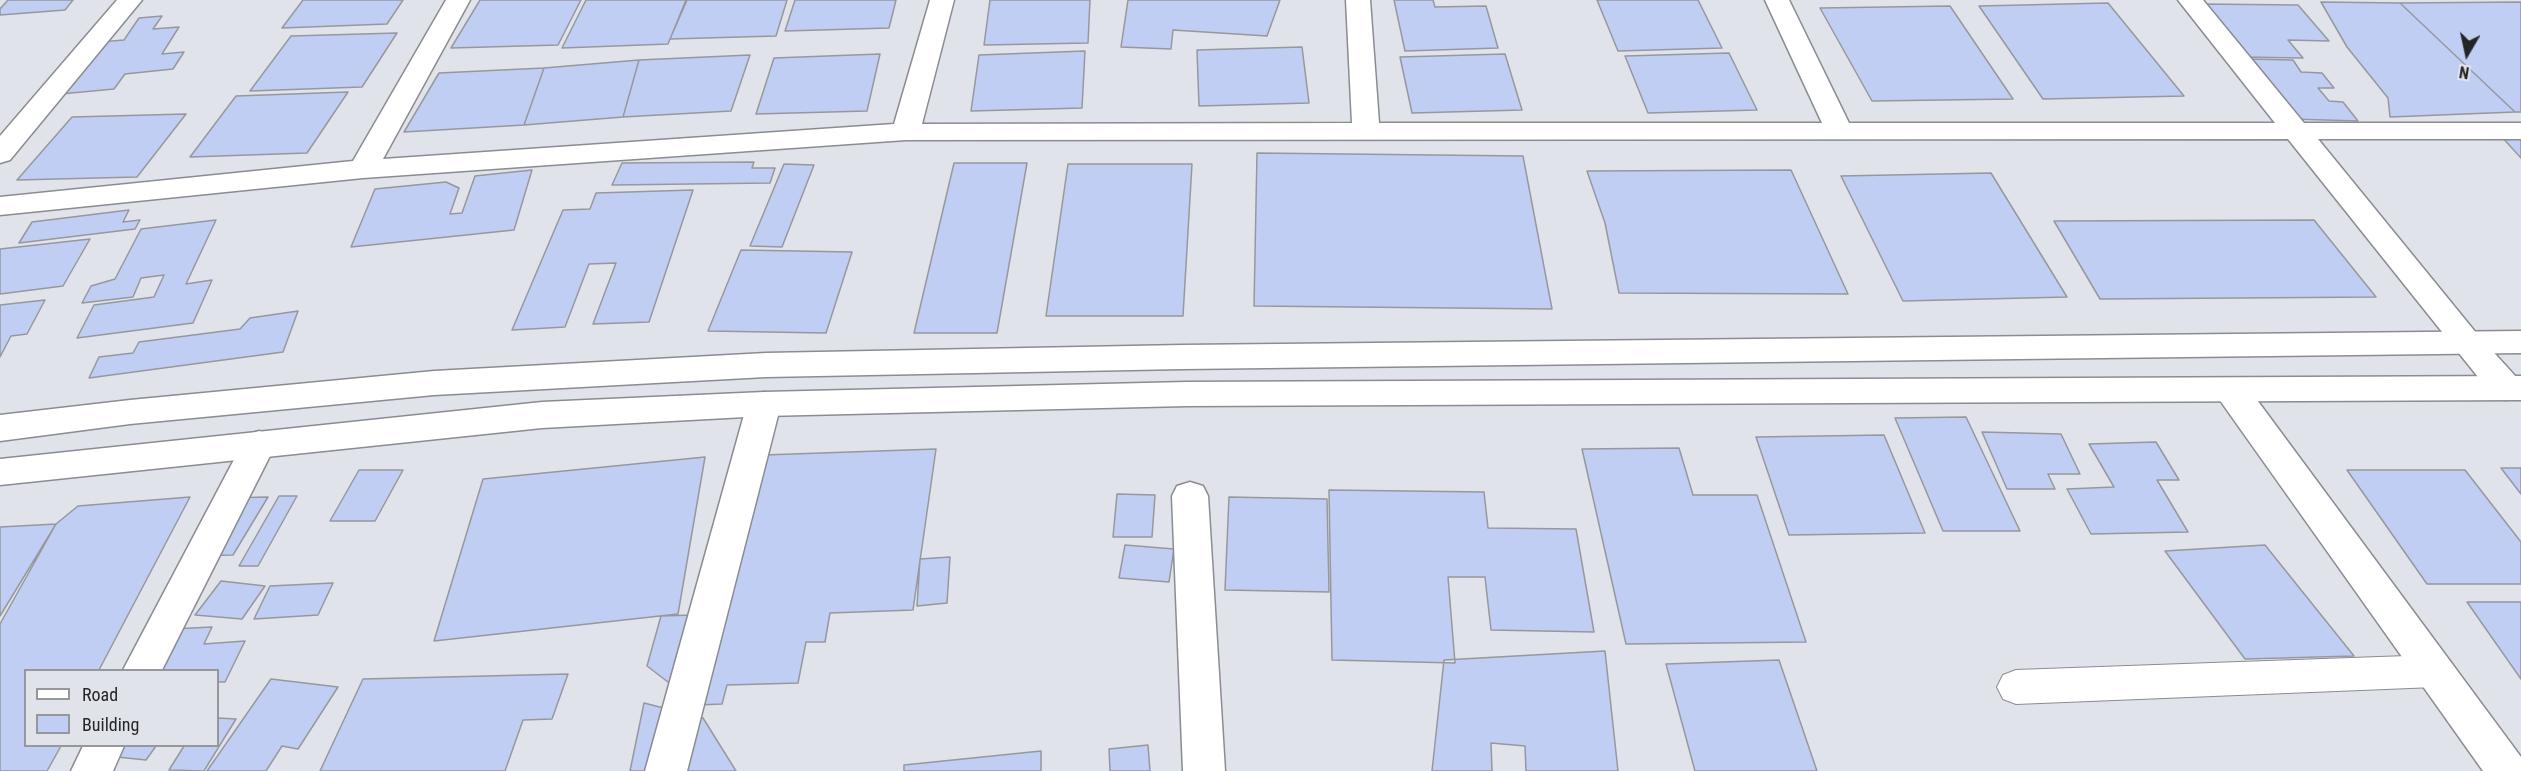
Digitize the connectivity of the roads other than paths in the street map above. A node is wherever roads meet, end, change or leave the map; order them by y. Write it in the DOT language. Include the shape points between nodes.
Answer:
graph roads {
  1 [pos="130,0"];
  2 [pos="458,0"];
  3 [pos="942,0"];
  4 [pos="1358,0"];
  5 [pos="1777,0"];
  6 [pos="2190,0"];
  7 [pos="2295,130"];
  8 [pos="2521,131"];
  9 [pos="906,132"];
  10 [pos="1366,132"];
  11 [pos="1840,133"];
  12 [pos="0,154"];
  13 [pos="363,169"];
  14 [pos="0,206"];
  15 [pos="2466,342"];
  16 [pos="2521,342"];
  17 [pos="2514,388"];
  18 [pos="2231,390"];
  19 [pos="764,404"];
  20 [pos="0,428"];
  21 [pos="259,444"];
  22 [pos="0,472"];
  23 [pos="1190,496"];
  24 [pos="143,669"];
  25 [pos="2434,671"];
  26 [pos="2016,687"];
  27 [pos="104,747"];
  28 [pos="92,771"];
  29 [pos="666,771"];
  30 [pos="1204,771"];
  31 [pos="2508,771"];
  1 -- 12 [label="street"];
  2 -- 13 [label="street"];
  3 -- 9 [label="street"];
  4 -- 10 [label="street"];
  5 -- 11 [label="street"];
  6 -- 7 [label="street"];
  7 -- 8 [label="street"];
  7 -- 11 [label="street"];
  7 -- 15 [label="street"];
  9 -- 10 [label="street"];
  9 -- 13 [label="street"];
  10 -- 11 [label="street"];
  13 -- 14 [label="street"];
  15 -- 16 [label="street"];
  15 -- 17 [label="street"];
  15 -- 20 [label="street" via="766,365 434,383"];
  17 -- 18 [label="street"];
  18 -- 19 [label="street" via="1187,394"];
  18 -- 25 [label="street"];
  19 -- 21 [label="street" via="542,415"];
  19 -- 29 [label="street"];
  21 -- 22 [label="street"];
  21 -- 24 [label="street"];
  23 -- 30 [label="street"];
  25 -- 26 [label="lane"];
  25 -- 31 [label="street"];
  27 -- 28 [label="street"];
}
